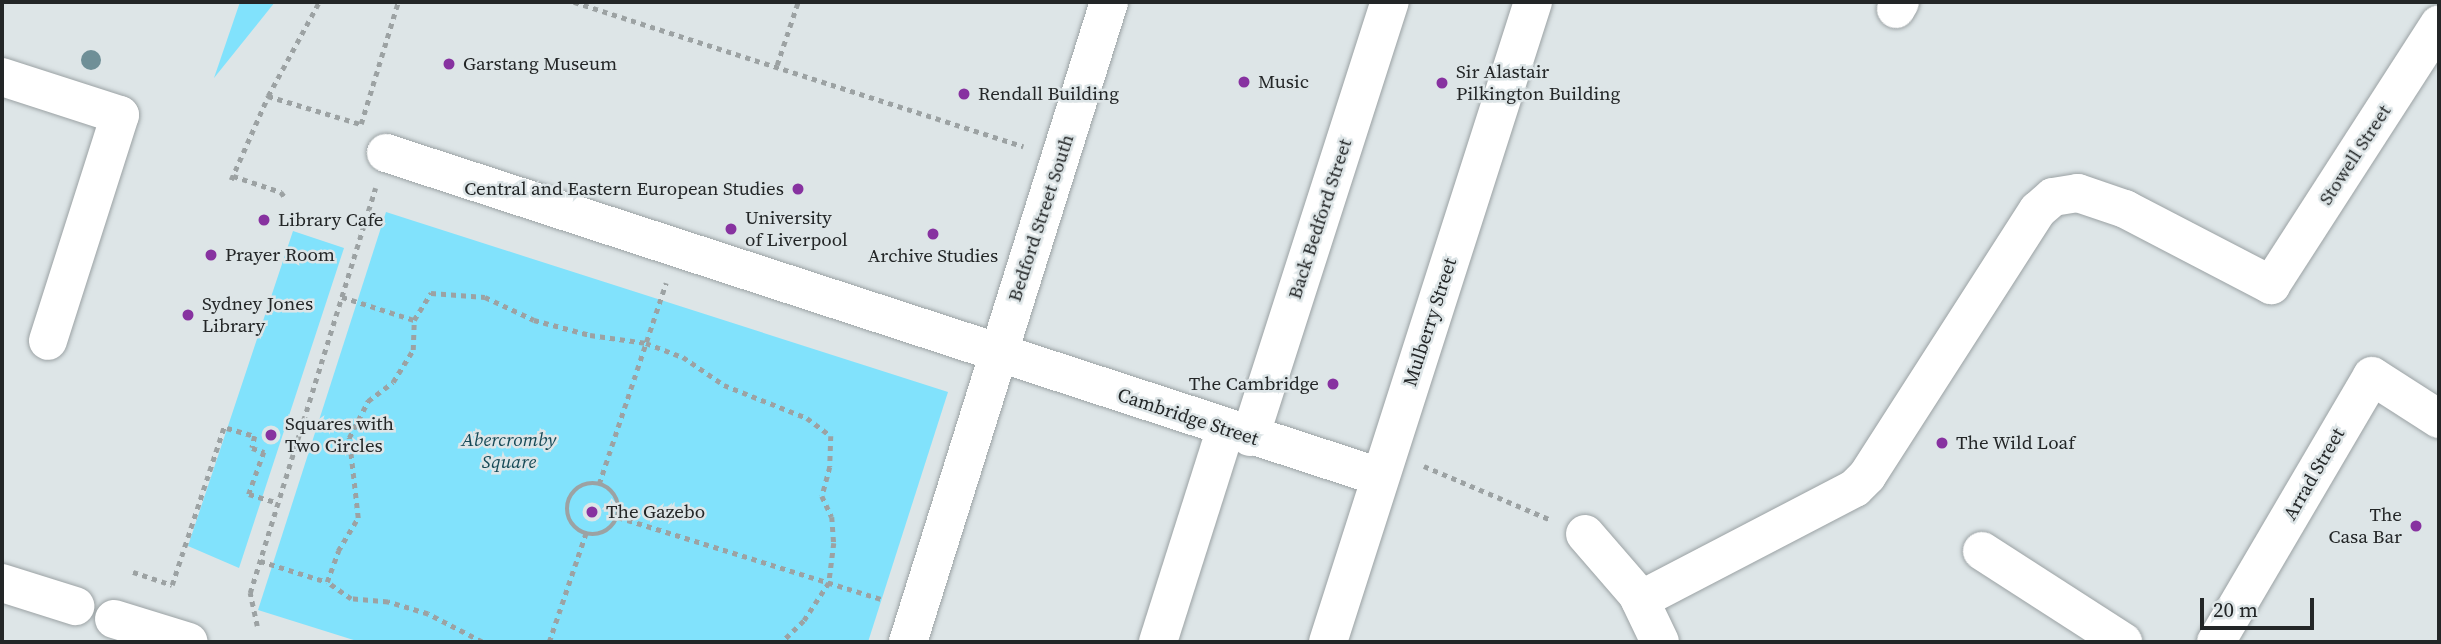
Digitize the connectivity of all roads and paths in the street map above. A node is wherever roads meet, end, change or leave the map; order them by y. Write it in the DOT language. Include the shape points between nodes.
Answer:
graph roads {
  1 [pos="319,2"];
  2 [pos="398,2"];
  3 [pos="574,2"];
  4 [pos="798,2"];
  5 [pos="1109,2"];
  6 [pos="1390,2"];
  7 [pos="1533,2"];
  8 [pos="2439,24"];
  9 [pos="777,65"];
  10 [pos="2,77"];
  11 [pos="268,96"];
  12 [pos="361,124"];
  13 [pos="386,153"];
  14 [pos="1060,158"];
  15 [pos="284,196"];
  16 [pos="677,248"];
  17 [pos="342,297"];
  18 [pos="414,320"];
  19 [pos="48,341"];
  20 [pos="646,343"];
  21 [pos="997,354"];
  22 [pos="2439,419"];
  23 [pos="1238,433"];
  24 [pos="1383,467"];
  25 [pos="599,484"];
  26 [pos="278,503"];
  27 [pos="618,517"];
  28 [pos="586,534"];
  29 [pos="1584,534"];
  30 [pos="1982,551"];
  31 [pos="260,561"];
  32 [pos="133,572"];
  33 [pos="327,582"];
  34 [pos="2,583"];
  35 [pos="829,583"];
  36 [pos="1640,600"];
  37 [pos="75,606"];
  38 [pos="114,619"];
  39 [pos="257,626"];
  40 [pos="913,626"];
  41 [pos="189,642"];
  42 [pos="482,642"];
  43 [pos="549,642"];
  44 [pos="782,642"];
  45 [pos="1158,642"];
  46 [pos="1328,642"];
  47 [pos="1660,642"];
  48 [pos="2123,642"];
  49 [pos="2216,642"];
  1 -- 11 [label="path"];
  2 -- 12 [label="path"];
  3 -- 9 [label="path"];
  4 -- 9 [label="path"];
  5 -- 14 [label="street, Bedford Street South"];
  6 -- 23 [label="street, Back Bedford Street"];
  7 -- 24 [label="street, Mulberry Street"];
  8 -- 36 [label="street, Stowell Street" via="2271,285 2125,209 2078,193 2053,197 2038,210 1855,488"];
  9 -- 14 [label="path"];
  10 -- 19 [label="street" via="120,115"];
  11 -- 12 [label="path"];
  11 -- 15 [label="path" via="232,178"];
  12 -- 13 [label="path" via="355,143"];
  13 -- 16 [label="street"];
  13 -- 17 [label="path"];
  14 -- 21 [label="street, Bedford Street South"];
  16 -- 20 [label="path"];
  16 -- 21 [label="street"];
  17 -- 18 [label="path"];
  17 -- 26 [label="path"];
  18 -- 20 [label="path" via="431,293 485,297 534,320"];
  18 -- 33 [label="path" via="413,350 393,382 368,401 349,438 358,517"];
  20 -- 25 [label="path"];
  20 -- 35 [label="path" via="684,357 724,385 807,418 831,436 830,467 822,496 832,517"];
  21 -- 23 [label="street, Cambridge Street"];
  21 -- 40 [label="street"];
  22 -- 49 [label="street, Arrad Street" via="2372,376"];
  23 -- 24 [label="street, Cambridge Street"];
  23 -- 45 [label="street, Back Bedford Street"];
  24 -- 29 [label="path" via="1420,464"];
  24 -- 46 [label="street, Mulberry Street"];
  25 -- 27 [label="path" via="616,496"];
  25 -- 28 [label="path" via="588,483 570,497 569,519"];
  26 -- 31 [label="path"];
  26 -- 32 [label="path" via="249,494 264,452 252,448 256,436 225,427 172,584"];
  27 -- 28 [label="path" via="606,532"];
  27 -- 35 [label="path"];
  28 -- 43 [label="path"];
  29 -- 36 [label="street"];
  30 -- 48 [label="street"];
  31 -- 33 [label="path"];
  31 -- 39 [label="path" via="250,593"];
  33 -- 42 [label="path" via="351,599 388,602 428,614"];
  34 -- 37 [label="street"];
  35 -- 40 [label="path"];
  35 -- 44 [label="path" via="804,621"];
  36 -- 47 [label="street"];
  38 -- 41 [label="street"];
}
